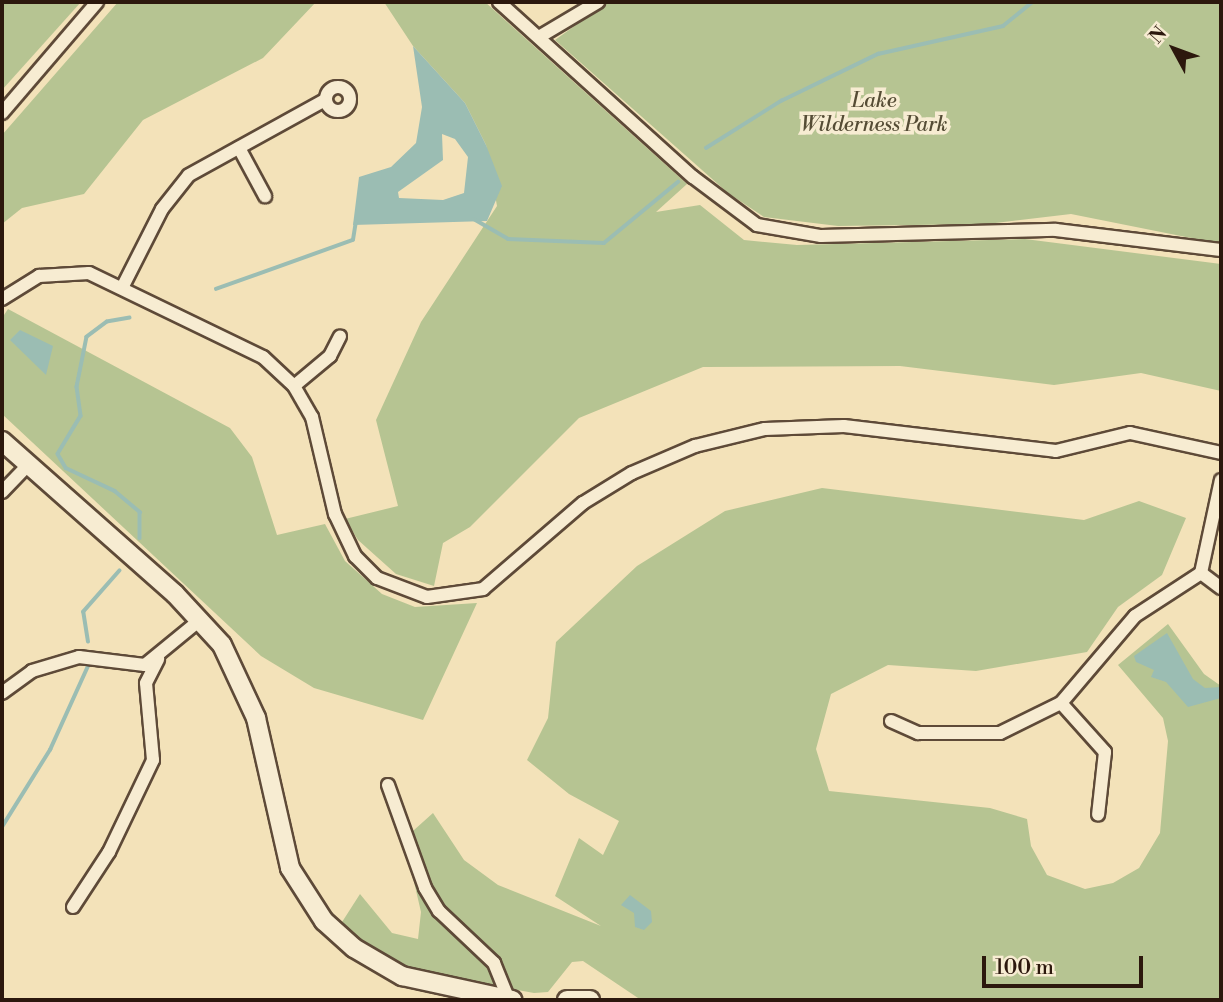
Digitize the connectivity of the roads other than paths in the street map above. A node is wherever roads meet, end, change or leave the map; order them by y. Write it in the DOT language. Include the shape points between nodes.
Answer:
graph roads {
  1 [pos="97,2"];
  2 [pos="499,2"];
  3 [pos="598,2"];
  4 [pos="538,37"];
  5 [pos="326,100"];
  6 [pos="2,113"];
  7 [pos="239,148"];
  8 [pos="265,196"];
  9 [pos="1221,250"];
  10 [pos="123,286"];
  11 [pos="2,299"];
  12 [pos="340,336"];
  13 [pos="294,386"];
  14 [pos="2,441"];
  15 [pos="1221,453"];
  16 [pos="28,465"];
  17 [pos="1221,480"];
  18 [pos="2,492"];
  19 [pos="1201,573"];
  20 [pos="1221,588"];
  21 [pos="201,619"];
  22 [pos="158,660"];
  23 [pos="2,693"];
  24 [pos="1061,704"];
  25 [pos="891,721"];
  26 [pos="388,785"];
  27 [pos="1098,815"];
  28 [pos="73,907"];
  29 [pos="511,1000"];
  30 [pos="567,1000"];
  31 [pos="590,1000"];
  1 -- 6 [label="street"];
  2 -- 4 [label="street"];
  3 -- 4 [label="street"];
  4 -- 9 [label="street" via="721,201 757,225 791,234 1056,230"];
  5 -- 7 [label="street"];
  7 -- 8 [label="street"];
  7 -- 10 [label="street" via="211,160 175,190"];
  10 -- 11 [label="street" via="89,273 59,272 26,282"];
  10 -- 13 [label="street" via="263,357"];
  12 -- 13 [label="street" via="330,356"];
  13 -- 15 [label="street" via="319,436 335,514 355,556 377,578 427,597 483,589 583,503 632,473 695,446 765,429 844,426 1056,451 1130,433"];
  14 -- 16 [label="street"];
  16 -- 18 [label="street"];
  16 -- 21 [label="street"];
  17 -- 19 [label="street"];
  19 -- 20 [label="street"];
  19 -- 24 [label="street" via="1135,616"];
  21 -- 22 [label="street"];
  21 -- 29 [label="street" via="246,691 280,840 318,914 354,948 402,976"];
  22 -- 23 [label="street" via="145,665 79,656 32,671"];
  22 -- 28 [label="street" via="146,683 153,760 109,852"];
  24 -- 25 [label="street" via="1000,733 918,733"];
  24 -- 27 [label="street" via="1105,752"];
  26 -- 29 [label="street" via="425,888 439,911 494,963"];
  30 -- 31 [label="street"];
}
